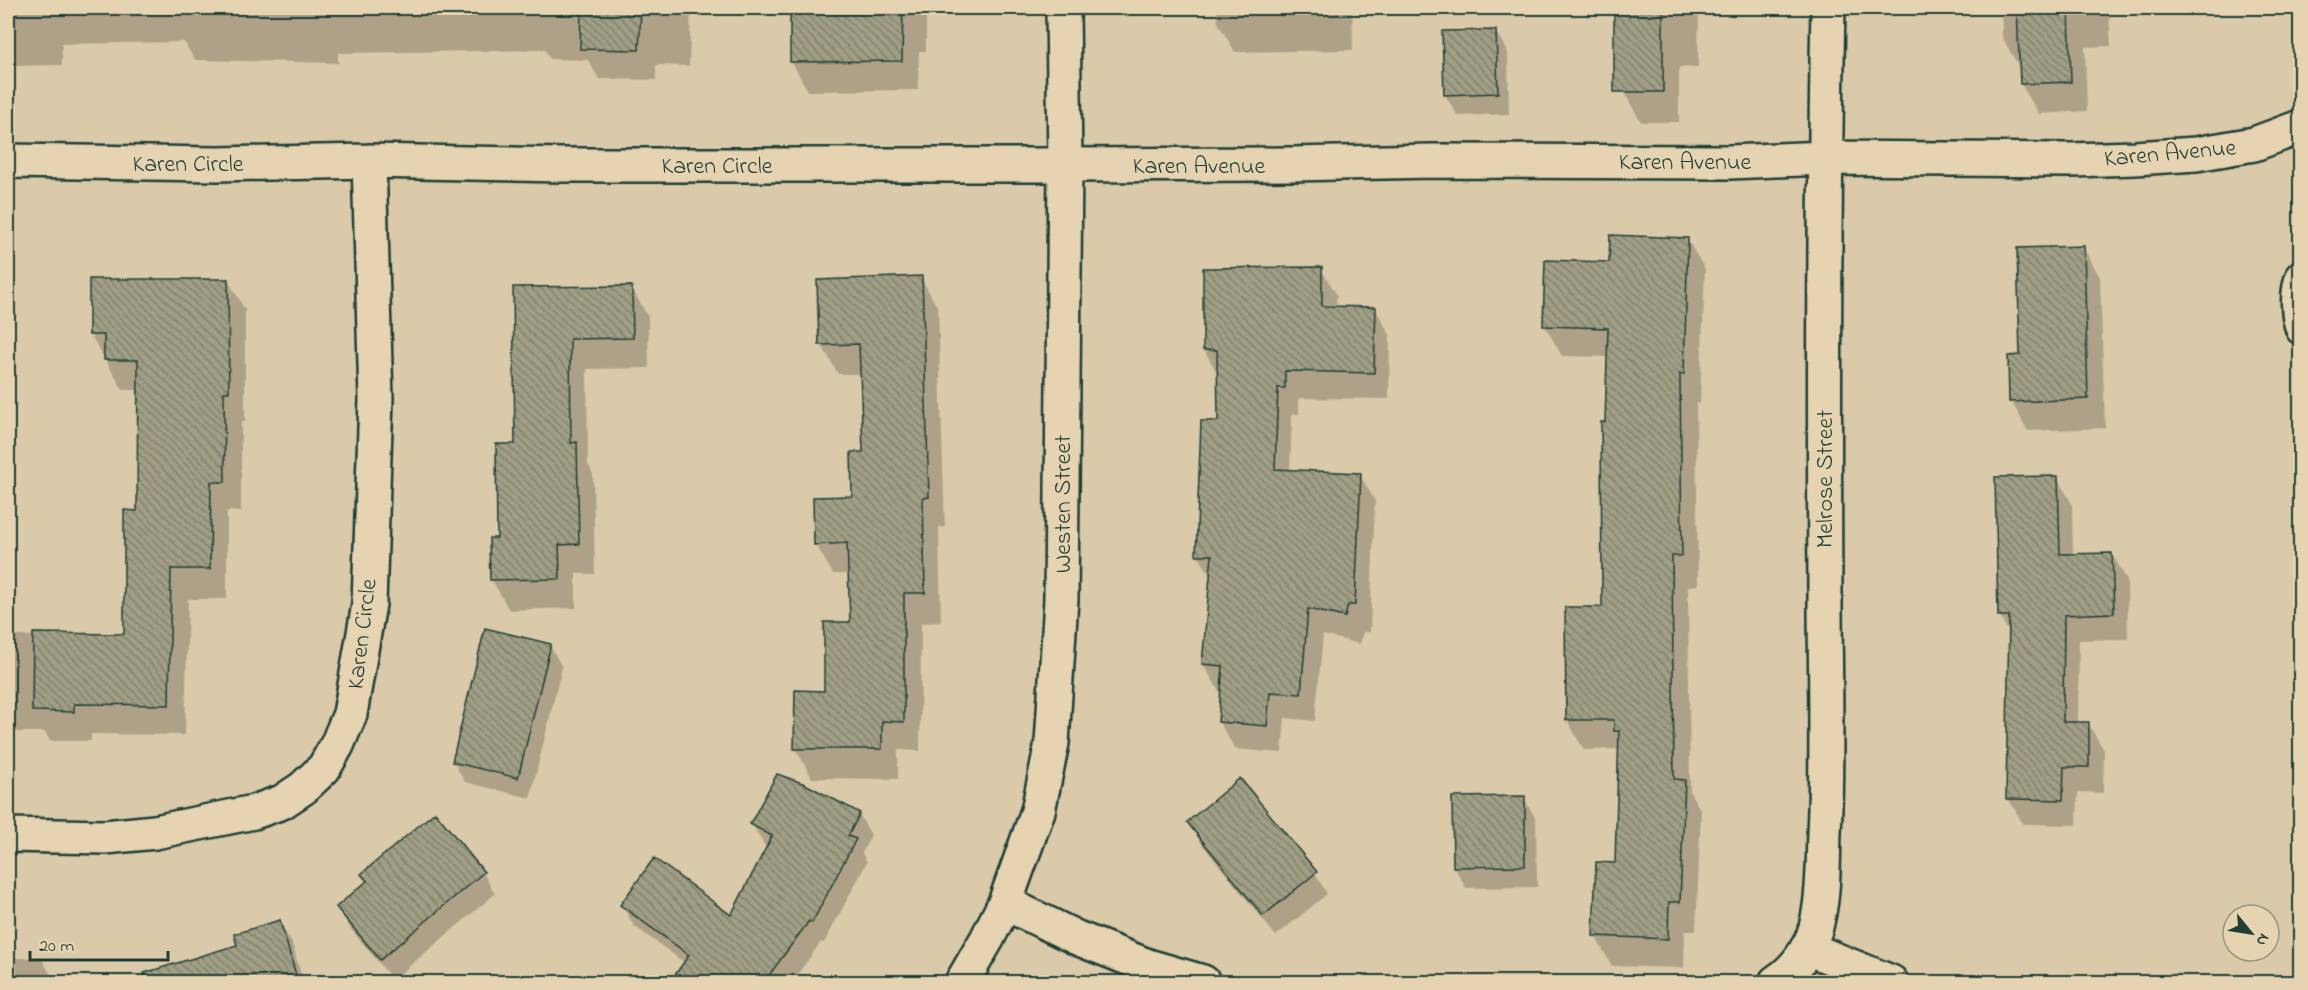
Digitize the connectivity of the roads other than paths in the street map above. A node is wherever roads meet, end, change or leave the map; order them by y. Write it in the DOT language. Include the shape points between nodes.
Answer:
graph roads {
  1 [pos="1063,8"];
  2 [pos="1828,8"];
  3 [pos="2301,127"];
  4 [pos="1825,158"];
  5 [pos="8,161"];
  6 [pos="369,161"];
  7 [pos="1065,165"];
  8 [pos="2301,275"];
  9 [pos="2301,330"];
  10 [pos="8,835"];
  11 [pos="1005,903"];
  12 [pos="1807,948"];
  13 [pos="962,982"];
  14 [pos="1203,982"];
  15 [pos="1776,982"];
  16 [pos="1891,982"];
  1 -- 7 [label="street, Westen Street"];
  2 -- 4 [label="street, Melrose Street"];
  3 -- 4 [label="street, Karen Avenue" via="2254,144 2196,154 2135,158"];
  4 -- 7 [label="street, Karen Avenue" via="1731,162"];
  4 -- 12 [label="street, Melrose Street" via="1826,799 1821,900"];
  5 -- 6 [label="street, Karen Circle"];
  6 -- 7 [label="street, Karen Circle"];
  6 -- 10 [label="street, Karen Circle" via="376,399 369,604 350,714 337,746 324,768 303,788 282,802 254,812 155,832 105,837"];
  7 -- 11 [label="street, Westen Street" via="1061,599 1052,743 1038,811"];
  8 -- 9 [label="lane" via="2296,286"];
  11 -- 13 [label="street, Westen Street"];
  11 -- 14 [label="street" via="1077,938"];
  12 -- 15 [label="street, Melrose Street" via="1785,977"];
  12 -- 16 [label="street"];
}
